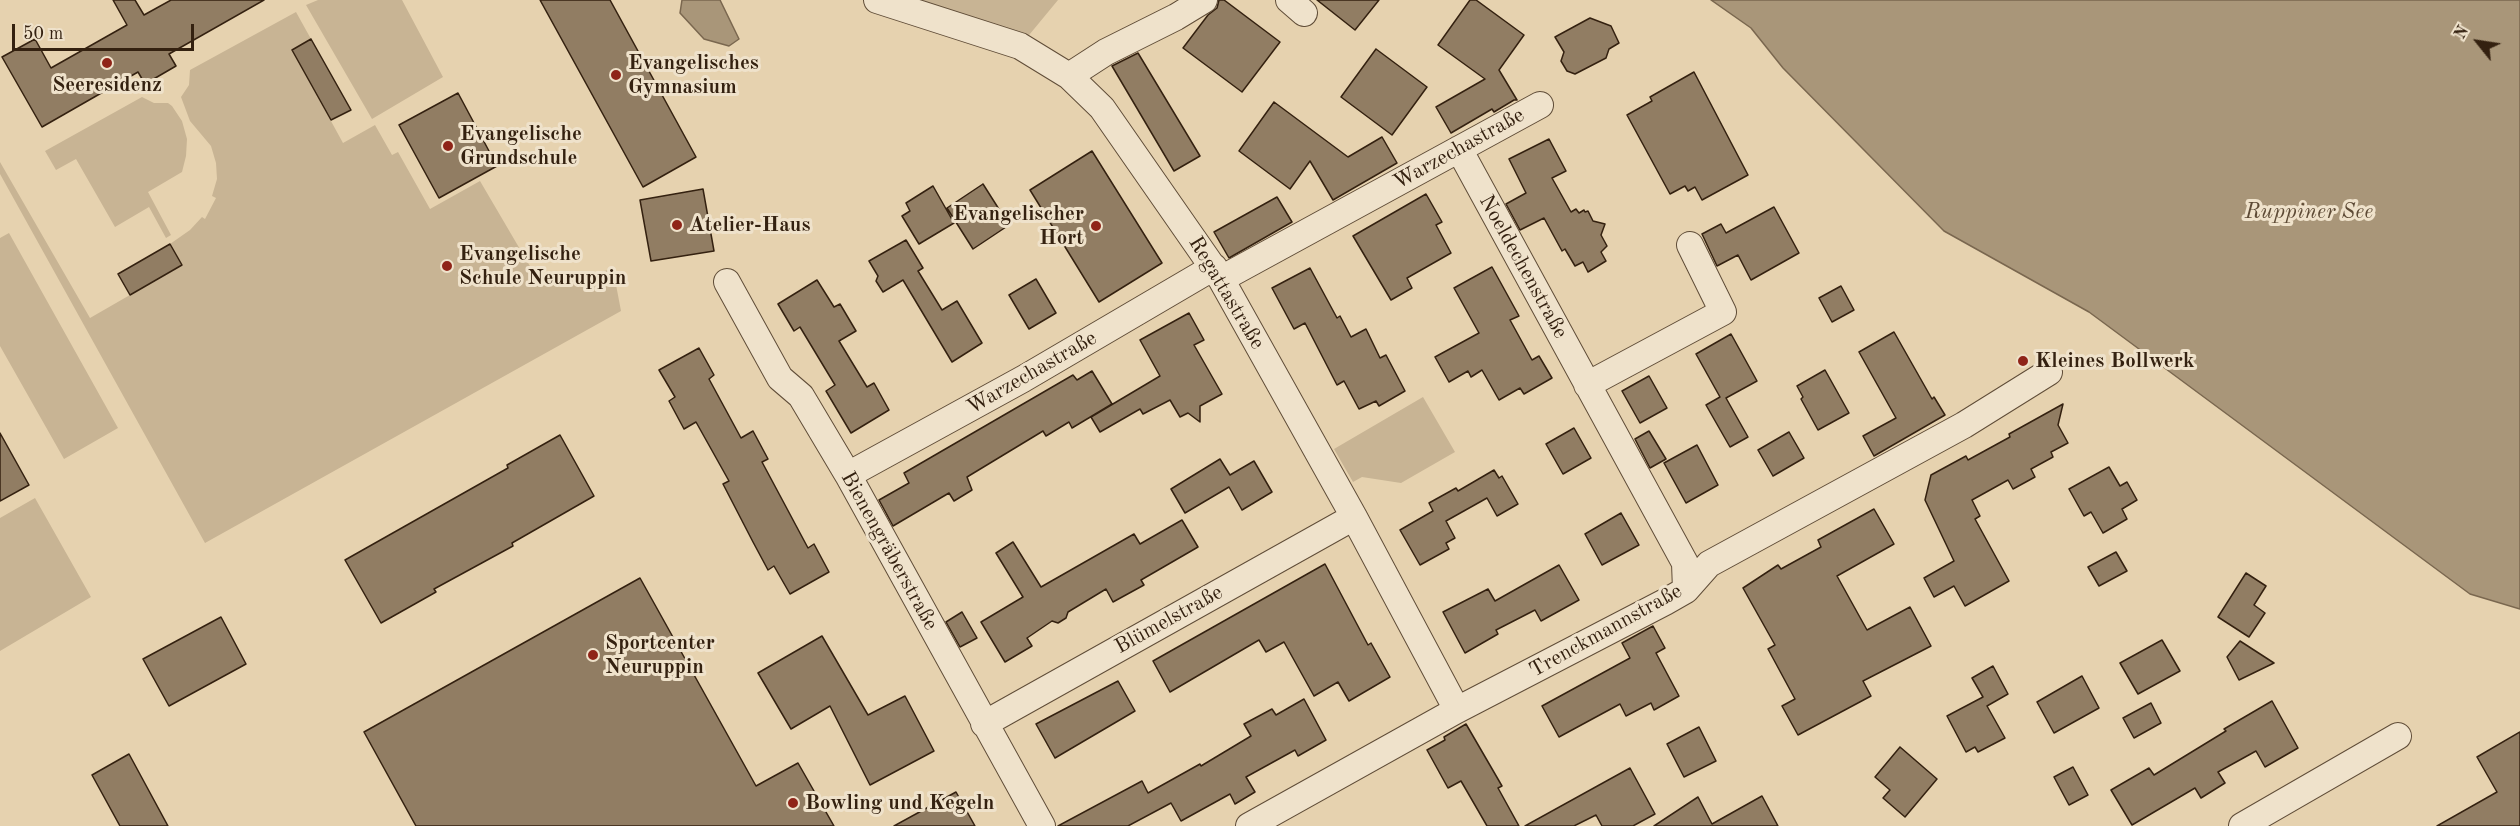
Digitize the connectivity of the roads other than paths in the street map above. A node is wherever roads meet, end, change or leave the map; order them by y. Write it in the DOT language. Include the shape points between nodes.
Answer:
graph roads {
  1 [pos="877,0"];
  2 [pos="1204,0"];
  3 [pos="1069,76"];
  4 [pos="1540,105"];
  5 [pos="1459,149"];
  6 [pos="1690,245"];
  7 [pos="1217,273"];
  8 [pos="727,282"];
  9 [pos="2049,372"];
  10 [pos="1587,385"];
  11 [pos="848,475"];
  12 [pos="1354,517"];
  13 [pos="1686,590"];
  14 [pos="1457,710"];
  15 [pos="984,724"];
  16 [pos="2398,736"];
  17 [pos="1042,826"];
  18 [pos="1249,826"];
  19 [pos="2242,826"];
  1 -- 3 [label="street, Regattastraße" via="1020,46"];
  2 -- 3 [label="street"];
  3 -- 7 [label="street, Regattastraße" via="1102,108"];
  4 -- 5 [label="street, Warzechastraße"];
  5 -- 7 [label="street, Warzechastraße"];
  5 -- 10 [label="street, Noeldechenstraße"];
  6 -- 10 [label="street" via="1723,312"];
  7 -- 11 [label="street, Warzechastraße"];
  7 -- 12 [label="street, Regattastraße"];
  8 -- 11 [label="street, Bienengräberstraße" via="780,378 801,396"];
  9 -- 13 [label="street, Trenckmannstraße" via="1964,425 1709,564"];
  10 -- 13 [label="street, Noeldechenstraße" via="1685,563"];
  11 -- 15 [label="street, Bienengräberstraße"];
  12 -- 14 [label="street, Regattastraße"];
  12 -- 15 [label="street, Blümelstraße"];
  13 -- 14 [label="street, Trenckmannstraße"];
  14 -- 18 [label="street, Trenckmannstraße"];
  15 -- 17 [label="street, Bienengräberstraße"];
  16 -- 19 [label="street"];
}
